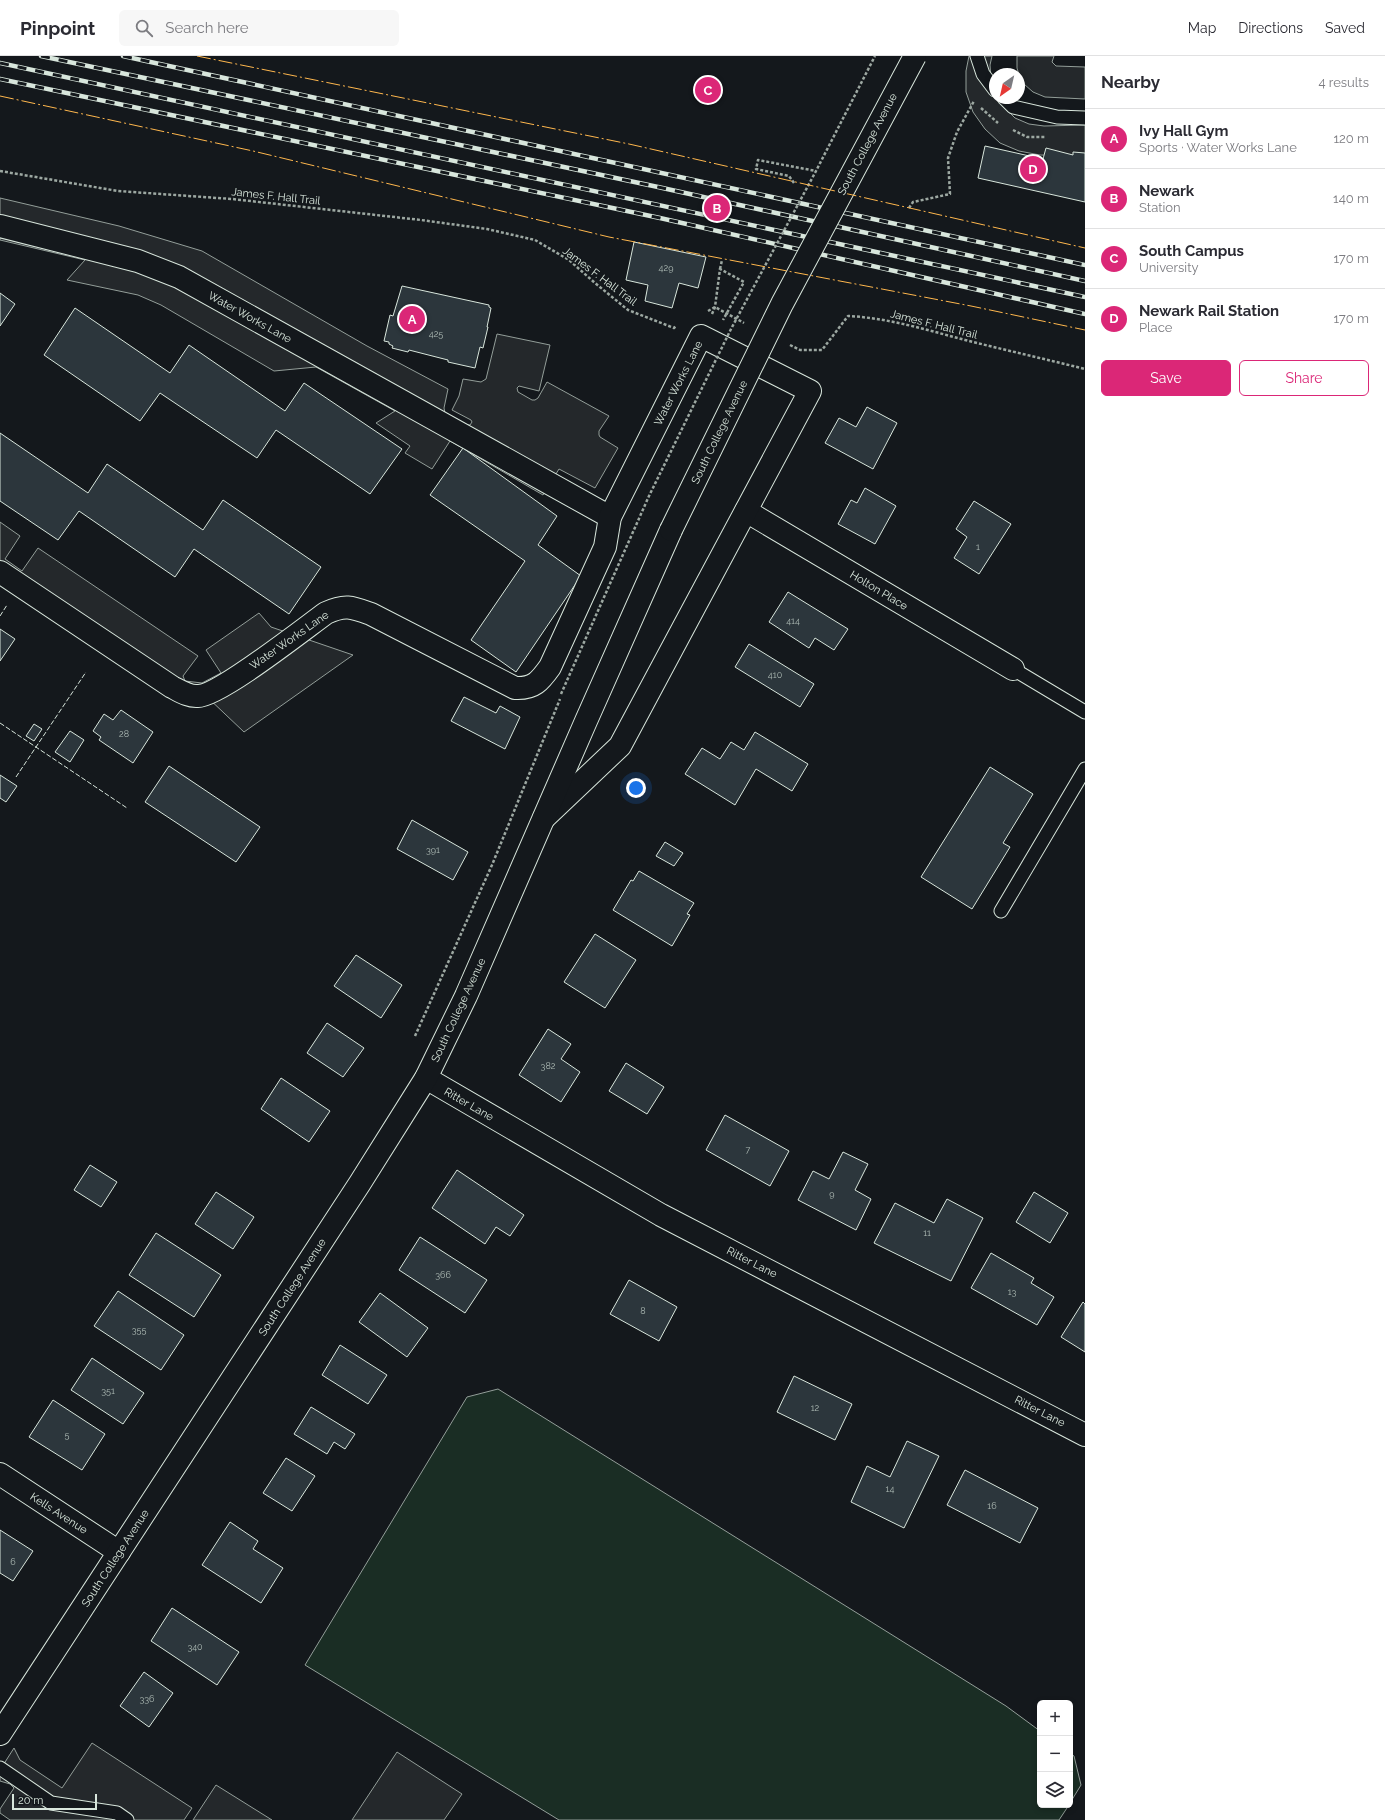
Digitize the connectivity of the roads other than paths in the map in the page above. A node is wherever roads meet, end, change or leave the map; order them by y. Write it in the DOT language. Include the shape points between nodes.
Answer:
graph roads {
  1 [pos="915,56"];
  2 [pos="977,56"];
  3 [pos="989,82"];
  4 [pos="1010,104"];
  5 [pos="1085,118"];
  6 [pos="0,226"];
  7 [pos="810,391"];
  8 [pos="746,511"];
  9 [pos="610,517"];
  10 [pos="0,572"];
  11 [pos="1013,669"];
  12 [pos="1085,712"];
  13 [pos="1085,769"];
  14 [pos="544,818"];
  15 [pos="1001,911"];
  16 [pos="426,1078"];
  17 [pos="1085,1435"];
  18 [pos="0,1474"];
  19 [pos="119,1552"];
  20 [pos="0,1734"];
  21 [pos="0,1768"];
  22 [pos="127,1820"];
  1 -- 14 [label="street, South College Avenue, bridge" via="782,304 671,530"];
  2 -- 3 [label="lane" via="983,74"];
  4 -- 5 [label="lane" via="1013,107 1050,116"];
  6 -- 9 [label="street, Water Works Lane" via="138,260 179,277"];
  7 -- 8 [label="street, South College Avenue"];
  7 -- 9 [label="street, Water Works Lane" via="701,336"];
  8 -- 11 [label="street, Holton Place"];
  8 -- 14 [label="street, South College Avenue" via="620,746"];
  9 -- 10 [label="street, Water Works Lane" via="606,546 550,667 543,678 526,689 515,688 371,614 355,608 338,607 326,612 224,684 197,697 172,687"];
  11 -- 12 [label="lane"];
  13 -- 15 [label="lane"];
  14 -- 16 [label="street, South College Avenue" via="466,996"];
  16 -- 17 [label="street, Ritter Lane" via="661,1215"];
  16 -- 19 [label="street, South College Avenue"];
  18 -- 19 [label="street, Kells Avenue"];
  19 -- 20 [label="street, South College Avenue"];
  21 -- 22 [label="lane" via="51,1803 117,1813"];
}
